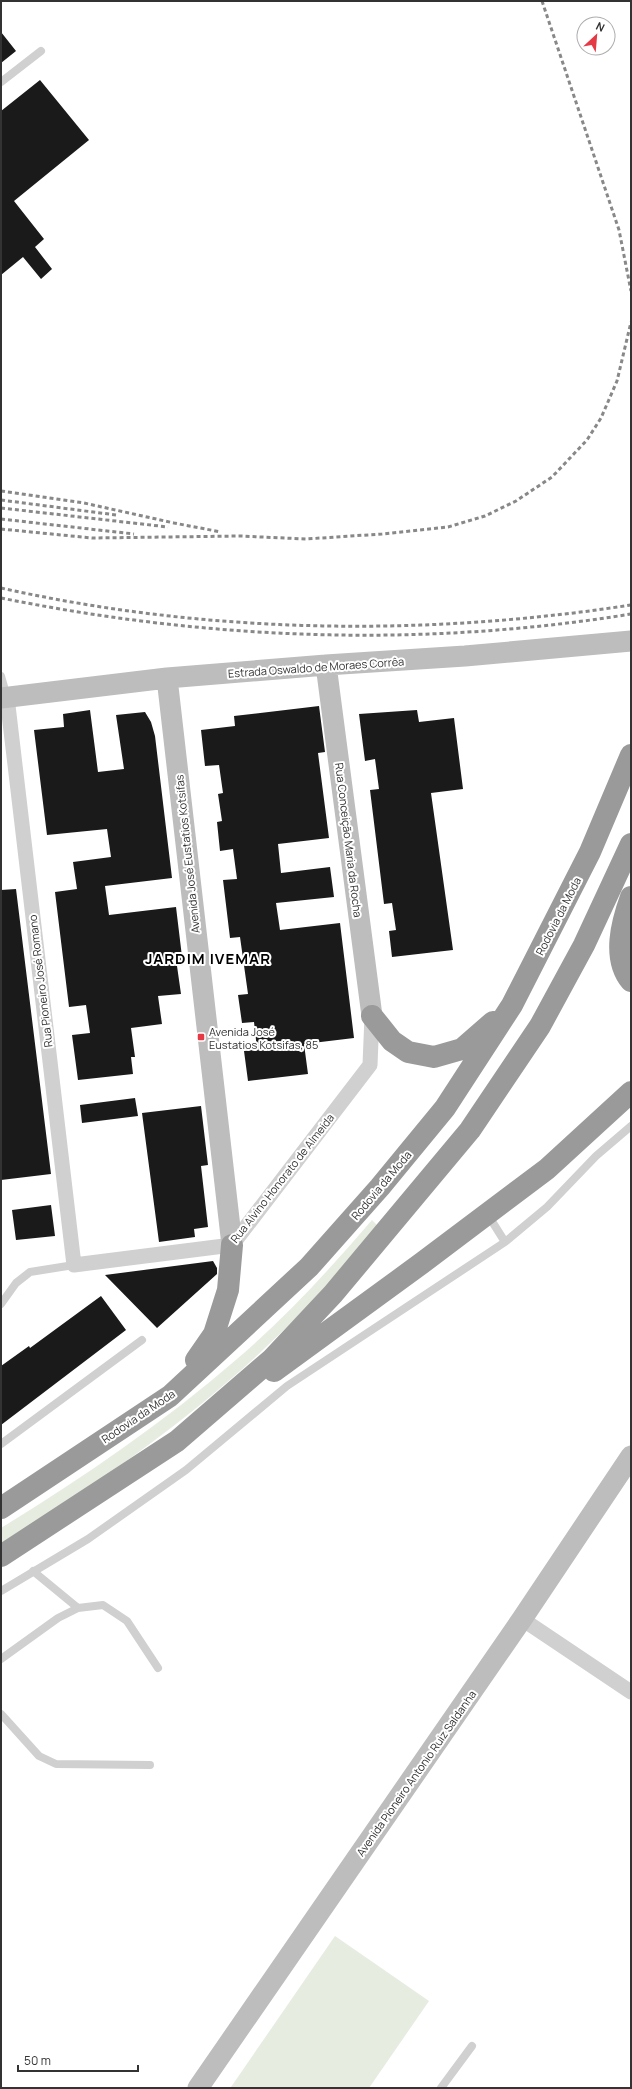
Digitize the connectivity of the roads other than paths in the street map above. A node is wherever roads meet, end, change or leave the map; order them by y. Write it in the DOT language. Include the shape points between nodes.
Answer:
graph roads {
  1 [pos="41,51"];
  2 [pos="1,82"];
  3 [pos="631,640"];
  4 [pos="326,665"];
  5 [pos="1,676"];
  6 [pos="167,678"];
  7 [pos="4,698"];
  8 [pos="631,755"];
  9 [pos="631,844"];
  10 [pos="631,897"];
  11 [pos="631,981"];
  12 [pos="512,1005"];
  13 [pos="372,1016"];
  14 [pos="631,1092"];
  15 [pos="631,1126"];
  16 [pos="488,1215"];
  17 [pos="506,1242"];
  18 [pos="232,1245"];
  19 [pos="74,1264"];
  20 [pos="1,1304"];
  21 [pos="142,1340"];
  22 [pos="170,1396"];
  23 [pos="177,1441"];
  24 [pos="1,1444"];
  25 [pos="631,1456"];
  26 [pos="1,1508"];
  27 [pos="1,1556"];
  28 [pos="33,1571"];
  29 [pos="1,1591"];
  30 [pos="78,1608"];
  31 [pos="522,1619"];
  32 [pos="1,1659"];
  33 [pos="158,1668"];
  34 [pos="631,1692"];
  35 [pos="1,1714"];
  36 [pos="150,1765"];
  37 [pos="472,2046"];
  38 [pos="198,2088"];
  39 [pos="441,2088"];
  1 -- 2 [label="lane"];
  3 -- 4 [label="street, Estrada Oswaldo de Moraes Corrêa" via="465,656"];
  4 -- 6 [label="street, Estrada Oswaldo de Moraes Corrêa"];
  4 -- 13 [label="street, Rua Conceição Maria da Rocha"];
  5 -- 7 [label="lane"];
  6 -- 7 [label="street, Estrada Oswaldo de Moraes Corrêa"];
  6 -- 18 [label="street, Avenida José Eustatios Kotsifas"];
  7 -- 19 [label="street, Rua Pioneiro José Romano"];
  8 -- 12 [label="highway, Rodovia da Moda" via="590,852"];
  9 -- 23 [label="highway" via="584,945 540,1026 470,1130 333,1294 272,1359"];
  10 -- 11 [label="highway" via="620,942 623,966"];
  12 -- 13 [label="highway" via="462,1049 434,1057 408,1052 392,1041"];
  12 -- 22 [label="highway, Rodovia da Moda" via="445,1108 380,1187 309,1267"];
  13 -- 18 [label="street, Rua Alvino Honorato de Almeida" via="370,1065"];
  14 -- 16 [label="highway" via="547,1169"];
  15 -- 17 [label="lane" via="596,1156 547,1207"];
  16 -- 17 [label="lane"];
  16 -- 23 [label="highway"];
  17 -- 28 [label="lane" via="286,1386 186,1470 88,1539"];
  18 -- 19 [label="street, Rua Alvino Honorato de Almeida"];
  18 -- 22 [label="highway" via="228,1290 214,1334"];
  19 -- 20 [label="lane" via="30,1272 16,1283"];
  21 -- 24 [label="lane"];
  22 -- 26 [label="highway, Rodovia da Moda"];
  23 -- 27 [label="highway"];
  25 -- 31 [label="street, Avenida Pioneiro Antonio Ruiz Saldanha"];
  28 -- 29 [label="lane"];
  28 -- 30 [label="lane"];
  30 -- 32 [label="lane" via="58,1618"];
  30 -- 33 [label="lane" via="103,1605 127,1621"];
  31 -- 34 [label="street"];
  31 -- 38 [label="street, Avenida Pioneiro Antonio Ruiz Saldanha"];
  35 -- 36 [label="lane" via="39,1756 56,1764"];
  37 -- 39 [label="lane"];
}
